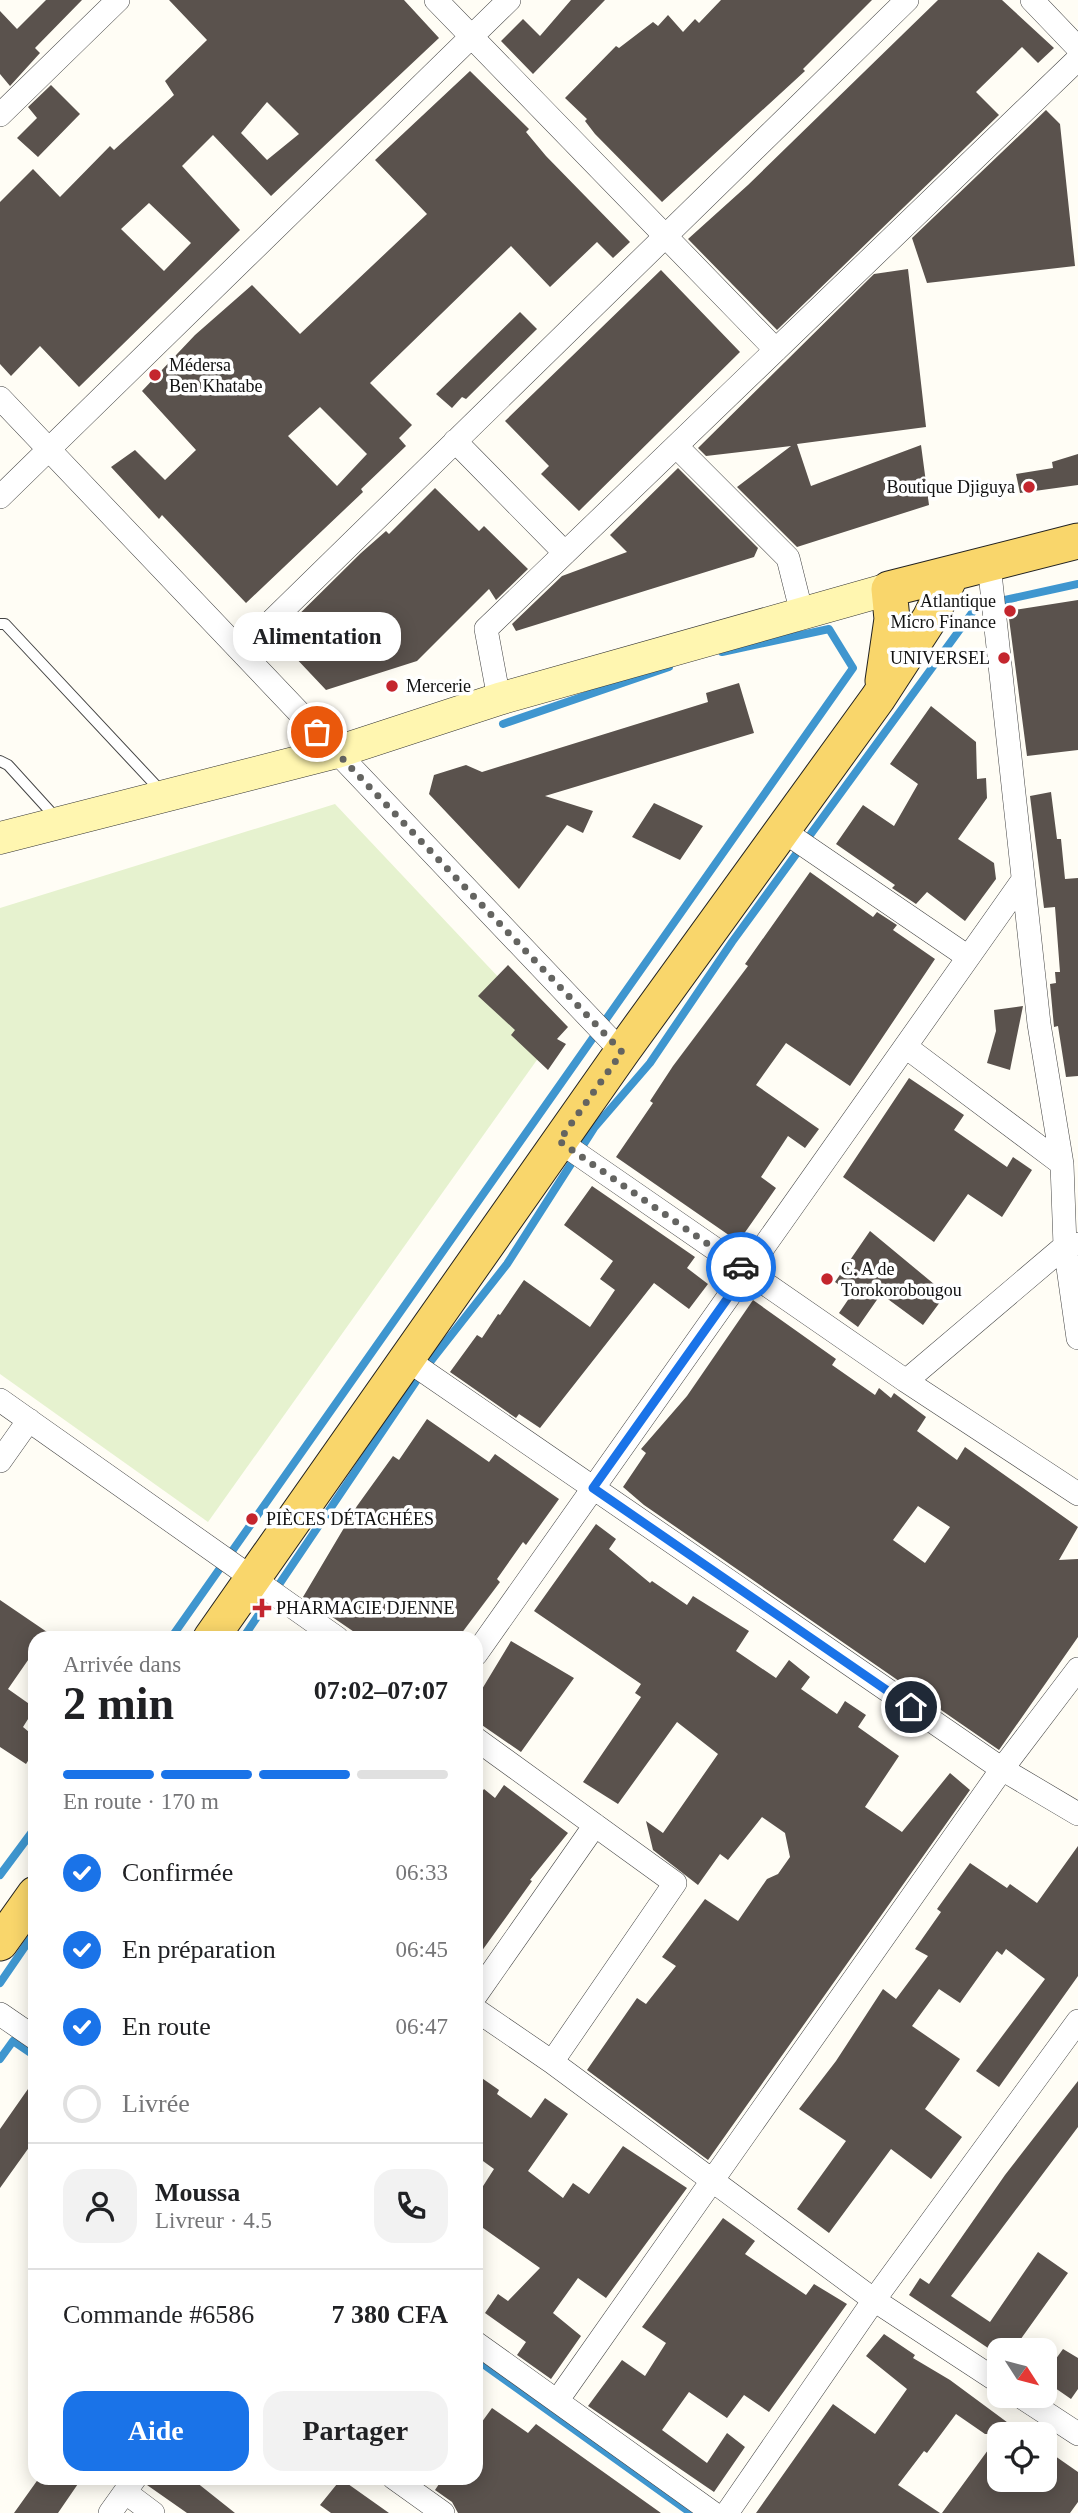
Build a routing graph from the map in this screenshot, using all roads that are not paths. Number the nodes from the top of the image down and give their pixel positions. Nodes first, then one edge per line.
1 (118, 0) edge
2 (436, 0) edge
3 (509, 0) edge
4 (907, 0) edge
5 (1032, 0) edge
6 (471, 37) junction
7 (1078, 48) edge
8 (1078, 59) edge
9 (0, 115) edge
10 (665, 236) junction
11 (776, 350) junction
12 (0, 398) edge
13 (455, 441) junction
14 (676, 446) junction
15 (48, 449) junction
16 (0, 497) edge
17 (1076, 543) edge
18 (565, 553) junction
19 (989, 564) junction
20 (951, 575) junction
21 (889, 589) junction
22 (802, 614) junction
23 (0, 624) edge
24 (240, 651) junction
25 (878, 698) junction
26 (499, 699) junction
27 (337, 752) junction
28 (0, 761) edge
29 (164, 794) junction
30 (60, 822) junction
31 (782, 830) junction
32 (0, 838) edge
33 (1023, 880) junction
34 (968, 957) junction
35 (906, 1046) junction
36 (622, 1052) junction
37 (559, 1141) junction
38 (1062, 1164) junction
39 (1071, 1245) edge
40 (747, 1271) junction
41 (1078, 1338) edge
42 (406, 1359) junction
43 (906, 1381) junction
44 (0, 1400) edge
45 (29, 1420) junction
46 (0, 1461) edge
47 (593, 1488) junction
48 (1078, 1494) edge
49 (253, 1577) junction
50 (216, 1631) edge
51 (327, 1631) edge
52 (483, 1644) edge
53 (1078, 1670) edge
54 (483, 1744) edge
55 (1002, 1769) junction
56 (1078, 1814) edge
57 (595, 1825) junction
58 (28, 1903) edge
59 (3, 1934) edge
60 (483, 1985) edge
61 (0, 2014) edge
62 (483, 2015) edge
63 (1078, 2021) edge
64 (28, 2033) edge
65 (552, 2062) junction
66 (712, 2180) junction
67 (874, 2300) junction
68 (483, 2348) edge
69 (987, 2374) edge
70 (557, 2401) junction
71 (1038, 2408) edge
72 (1078, 2434) edge
73 (130, 2485) edge
74 (404, 2485) edge
75 (110, 2513) edge
76 (153, 2513) edge
77 (443, 2513) edge
78 (713, 2513) edge
79 (727, 2513) edge

1 - 9 street
2 - 6 street
3 - 6 street
4 - 10 street
5 - 7 street
6 - 10 street
6 - 15 street
8 - 11 street
10 - 11 street
10 - 13 street
11 - 14 street
12 - 15 street
13 - 18 street
13 - 24 street
14 - 18 street
14 - 22 street
15 - 16 street
15 - 24 street
17 - 19 main road
18 - 26 street
19 - 20 main road
19 - 33 street
20 - 21 main road
20 - 25 main road
21 - 22 main road
21 - 25 main road
22 - 26 main road
23 - 29 lane
24 - 27 street
25 - 31 main road
26 - 27 main road
27 - 29 main road
27 - 36 street
28 - 30 lane
29 - 30 main road
30 - 32 main road
31 - 34 street
31 - 36 main road
33 - 34 street
33 - 38 street
34 - 35 street
35 - 38 street
35 - 40 street
36 - 37 main road
37 - 40 street
37 - 42 main road
38 - 39 street
39 - 41 street
39 - 43 street
40 - 43 street
40 - 47 street
42 - 47 street
42 - 49 main road
43 - 48 street
44 - 45 street
45 - 46 street
45 - 49 street
47 - 52 street
47 - 55 street
49 - 50 main road
49 - 51 street
53 - 55 street
54 - 57 street
55 - 56 street
55 - 66 street
57 - 60 street
57 - 65 street
58 - 59 main road
61 - 64 street
62 - 65 street
63 - 67 street
65 - 66 street
66 - 67 street
66 - 70 street
67 - 69 street
67 - 79 street
68 - 70 street
70 - 78 street
71 - 72 street
73 - 75 street
73 - 76 street
74 - 77 street

